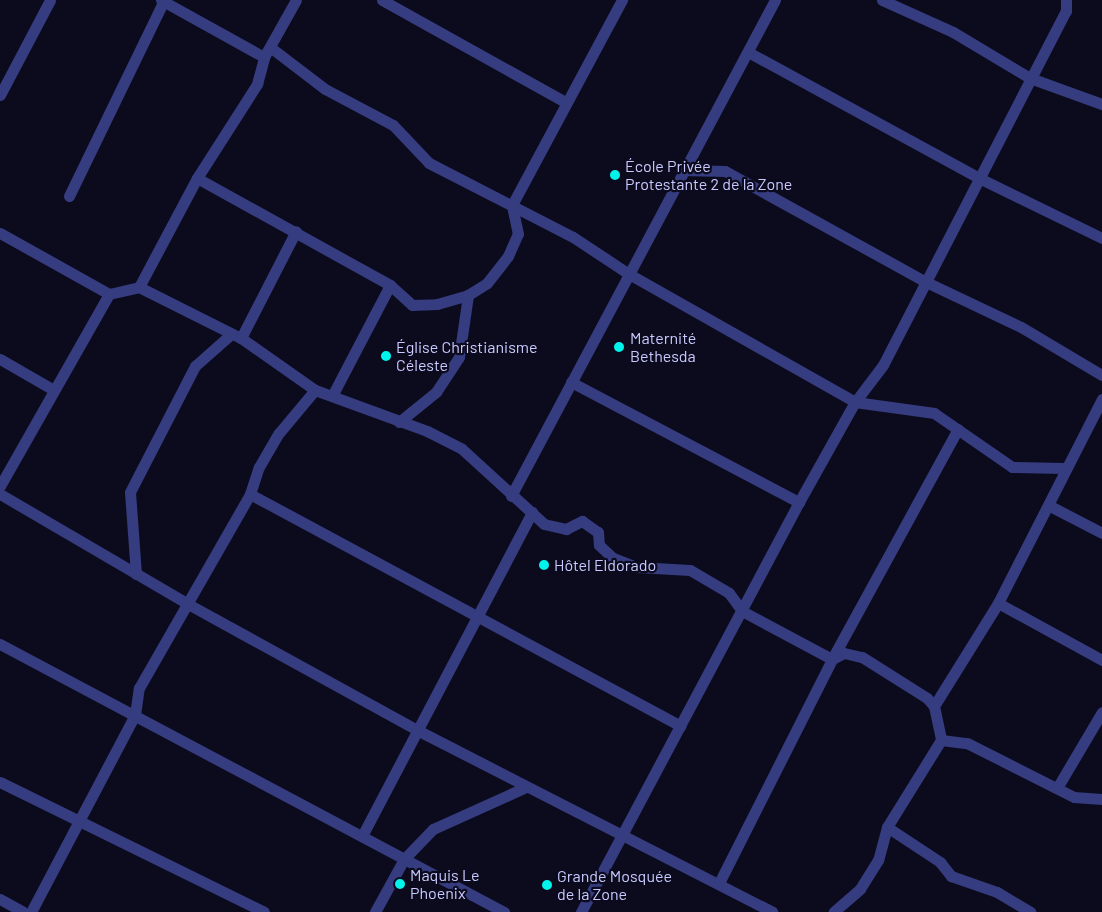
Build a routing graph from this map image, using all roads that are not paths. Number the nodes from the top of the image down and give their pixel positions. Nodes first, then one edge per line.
1 (50, 0) edge
2 (162, 0) edge
3 (296, 0) edge
4 (382, 0) edge
5 (622, 0) edge
6 (775, 0) edge
7 (882, 0) edge
8 (1066, 0) edge
9 (270, 46) junction
10 (748, 52) junction
11 (264, 57) junction
12 (1030, 78) junction
13 (0, 95) edge
14 (565, 102) junction
15 (1102, 104) edge
16 (681, 170) junction
17 (197, 178) junction
18 (979, 178) junction
19 (68, 196) dead end
20 (512, 205) junction
21 (296, 231) junction
22 (0, 233) edge
23 (1102, 238) edge
24 (629, 274) junction
25 (924, 281) junction
26 (390, 285) junction
27 (140, 287) junction
28 (108, 294) junction
29 (468, 294) junction
30 (235, 336) junction
31 (0, 359) edge
32 (1102, 375) edge
33 (571, 382) junction
34 (54, 390) junction
35 (315, 390) junction
36 (332, 396) junction
37 (1102, 399) edge
38 (855, 402) junction
39 (399, 422) junction
40 (958, 429) junction
41 (1063, 468) junction
42 (0, 486) edge
43 (0, 494) edge
44 (250, 494) junction
45 (511, 496) junction
46 (799, 502) junction
47 (1050, 506) junction
48 (532, 512) junction
49 (1102, 534) edge
50 (136, 574) junction
51 (188, 604) junction
52 (998, 604) junction
53 (742, 612) junction
54 (477, 619) junction
55 (0, 644) edge
56 (832, 659) junction
57 (1102, 660) edge
58 (934, 706) junction
59 (1102, 712) edge
60 (135, 715) junction
61 (680, 726) junction
62 (417, 730) junction
63 (941, 740) junction
64 (0, 782) edge
65 (526, 787) junction
66 (1057, 788) junction
67 (1102, 799) edge
68 (80, 818) junction
69 (887, 827) junction
70 (621, 835) junction
71 (362, 836) junction
72 (404, 859) junction
73 (719, 884) junction
74 (0, 899) edge
75 (24, 912) edge
76 (31, 912) edge
77 (264, 912) edge
78 (375, 912) edge
79 (504, 912) edge
80 (581, 912) edge
81 (772, 912) edge
82 (834, 912) edge
83 (1030, 912) edge

1 - 13 street
2 - 11 street
2 - 19 street
3 - 9 street
4 - 14 street
5 - 14 street
6 - 10 street
7 - 12 street
8 - 12 street
9 - 11 street
9 - 20 street
10 - 16 street
10 - 18 street
11 - 17 street
12 - 15 street
12 - 18 street
14 - 20 street
16 - 24 street
16 - 25 street
17 - 21 street
17 - 27 street
18 - 23 street
18 - 25 street
20 - 24 street
20 - 29 street
21 - 26 street
21 - 30 street
22 - 28 street
24 - 33 street
24 - 38 street
25 - 32 street
25 - 38 street
26 - 29 street
26 - 36 street
27 - 28 street
27 - 30 street
28 - 34 street
29 - 39 street
30 - 35 street
30 - 50 street
31 - 34 street
33 - 45 street
33 - 46 street
34 - 42 street
35 - 36 street
35 - 44 street
36 - 39 street
37 - 41 street
38 - 40 street
38 - 46 street
39 - 45 street
40 - 41 street
40 - 56 street
41 - 47 street
43 - 50 street
44 - 51 street
44 - 54 street
45 - 48 street
46 - 53 street
47 - 49 street
47 - 52 street
48 - 53 street
48 - 54 street
50 - 51 street
51 - 60 street
51 - 62 street
52 - 57 street
52 - 58 street
53 - 56 street
53 - 61 street
54 - 61 street
54 - 62 street
55 - 60 street
56 - 58 street
56 - 73 street
58 - 63 street
59 - 66 street
60 - 68 street
60 - 71 street
61 - 70 street
62 - 65 street
62 - 71 street
63 - 66 street
63 - 69 street
64 - 68 street
65 - 70 street
65 - 72 street
66 - 67 street
68 - 76 street
68 - 77 street
69 - 82 street
69 - 83 street
70 - 73 street
70 - 80 street
71 - 72 street
72 - 78 street
72 - 79 street
73 - 81 street
74 - 75 street

